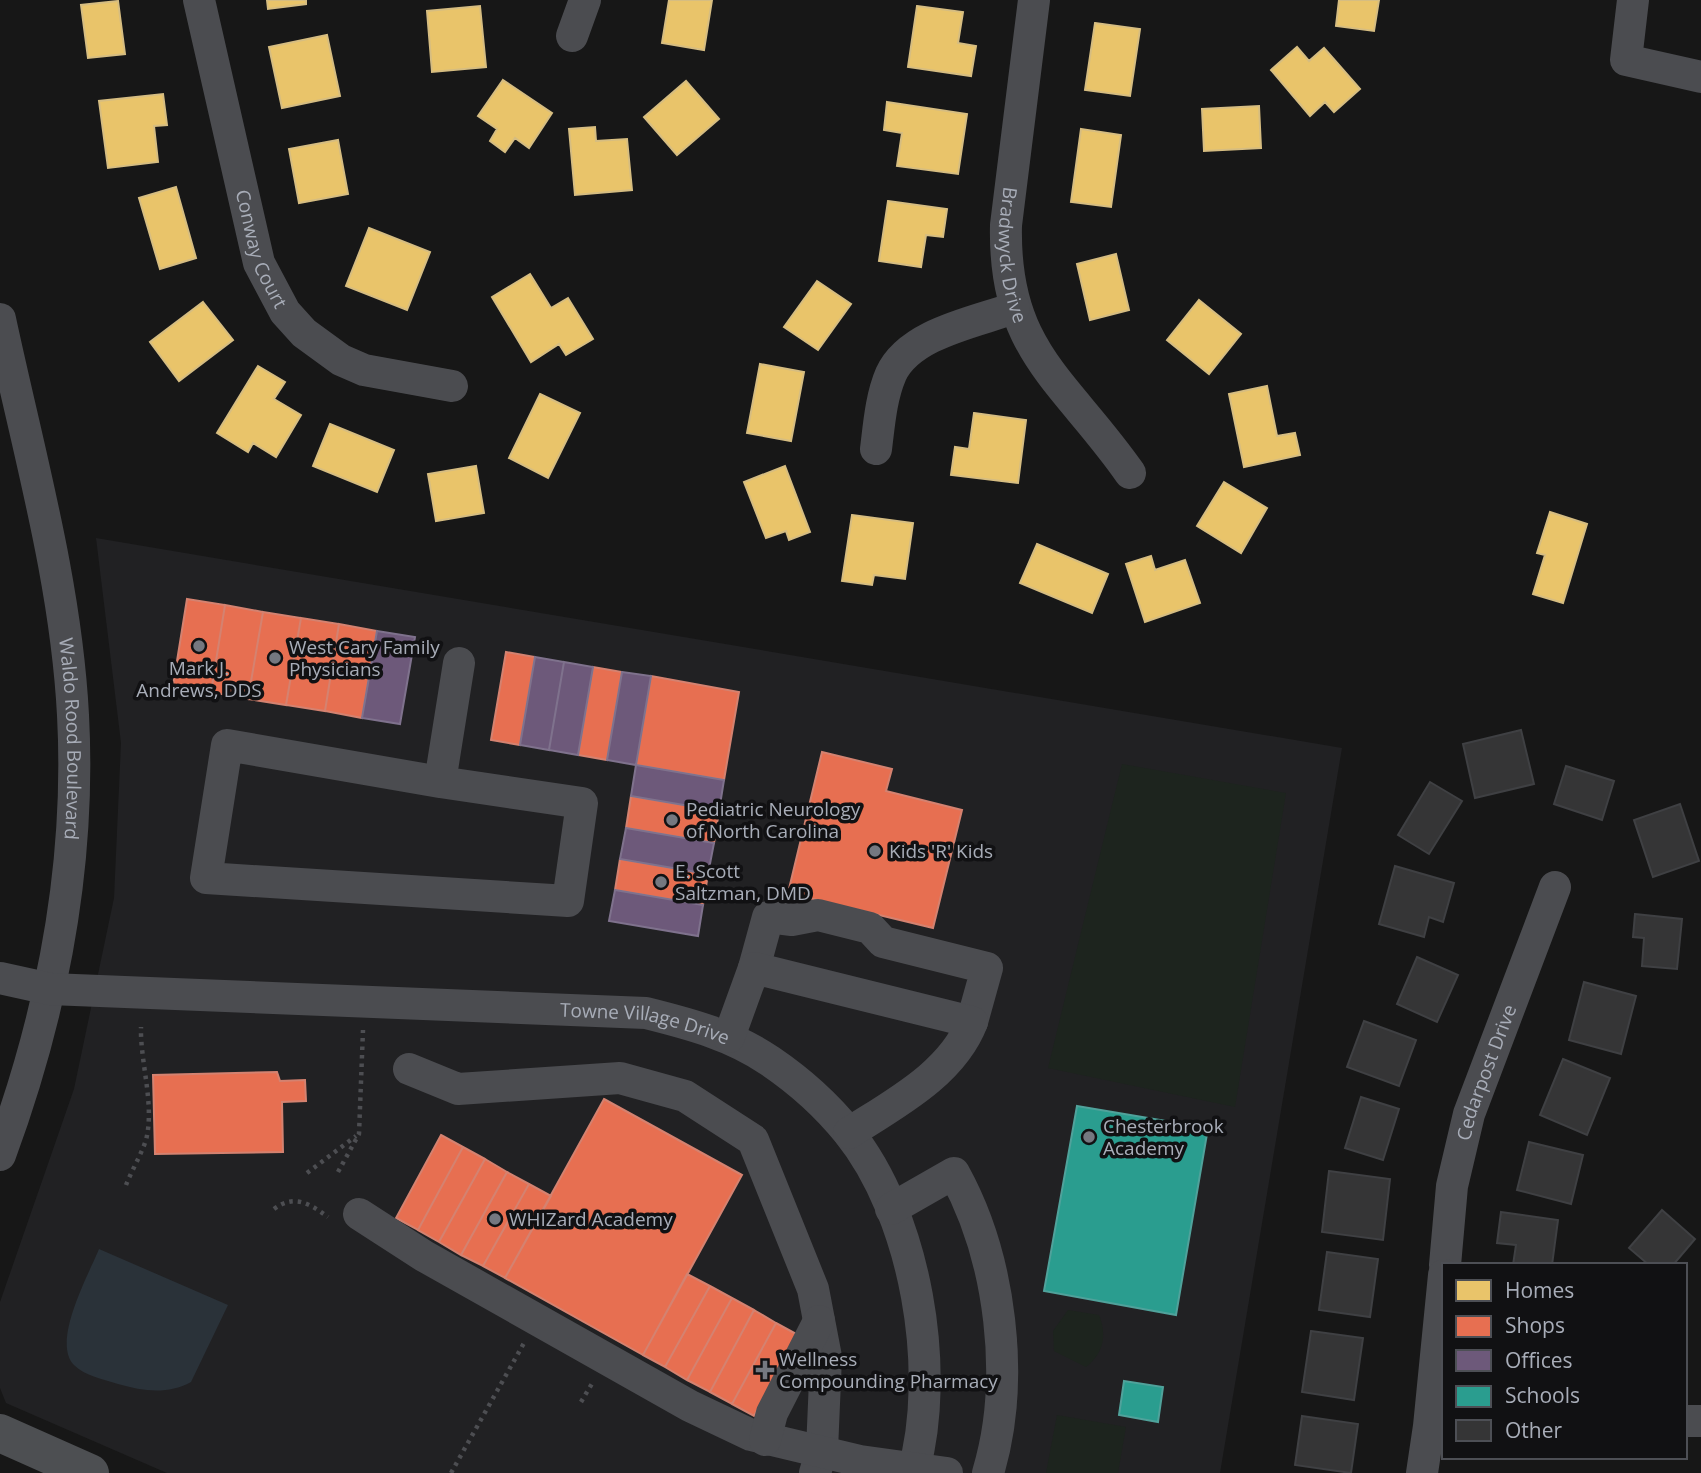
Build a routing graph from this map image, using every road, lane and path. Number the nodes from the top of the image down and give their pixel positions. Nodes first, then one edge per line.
1 (199, 0) edge
2 (584, 0) edge
3 (1034, 0) edge
4 (1633, 0) edge
5 (572, 36) dead end
6 (1701, 76) edge
7 (1014, 308) junction
8 (0, 319) edge
9 (452, 386) dead end
10 (9, 407) edge
11 (876, 449) dead end
12 (1129, 472) dead end
13 (459, 663) dead end
14 (440, 782) junction
15 (1555, 887) dead end
16 (754, 968) junction
17 (0, 978) edge
18 (50, 989) junction
19 (972, 1022) junction
20 (141, 1027) dead end
21 (363, 1030) dead end
22 (729, 1037) junction
23 (409, 1069) dead end
24 (849, 1133) junction
25 (359, 1134) junction
26 (0, 1155) edge
27 (338, 1171) dead end
28 (307, 1173) dead end
29 (126, 1185) dead end
30 (274, 1209) dead end
31 (891, 1209) junction
32 (359, 1214) dead end
33 (328, 1217) dead end
34 (1445, 1263) edge
35 (1442, 1317) edge
36 (819, 1321) junction
37 (531, 1332) dead end
38 (599, 1372) dead end
39 (1438, 1401) edge
40 (581, 1402) dead end
41 (0, 1433) edge
42 (765, 1440) junction
43 (819, 1461) edge
44 (913, 1471) edge
45 (90, 1473) edge
46 (451, 1473) edge
47 (947, 1473) edge
48 (988, 1473) edge
49 (1422, 1473) edge

1 - 9 street, Conway Court
2 - 5 street
3 - 7 street, Bradwyck Drive
4 - 6 street
7 - 11 street
7 - 12 street, Bradwyck Drive
8 - 10 street, Waldo Rood Boulevard
10 - 18 street, Waldo Rood Boulevard
13 - 14 street
14 - 14 street
15 - 34 street, Cedarpost Drive
16 - 19 street
16 - 19 street
16 - 22 street
17 - 18 street, Towne Village Drive
18 - 22 street, Towne Village Drive
18 - 26 street, Waldo Rood Boulevard
19 - 24 street
20 - 29 path
21 - 25 path
22 - 24 street, Towne Village Drive
23 - 36 street
24 - 31 street, Towne Village Drive
25 - 27 path
25 - 28 path
30 - 33 path
31 - 44 street, Towne Village Drive
31 - 48 street
32 - 42 street
35 - 39 street
36 - 42 street
36 - 43 street
37 - 46 path
38 - 40 path
39 - 49 street
41 - 45 main road
42 - 43 street
43 - 44 street
44 - 47 street

